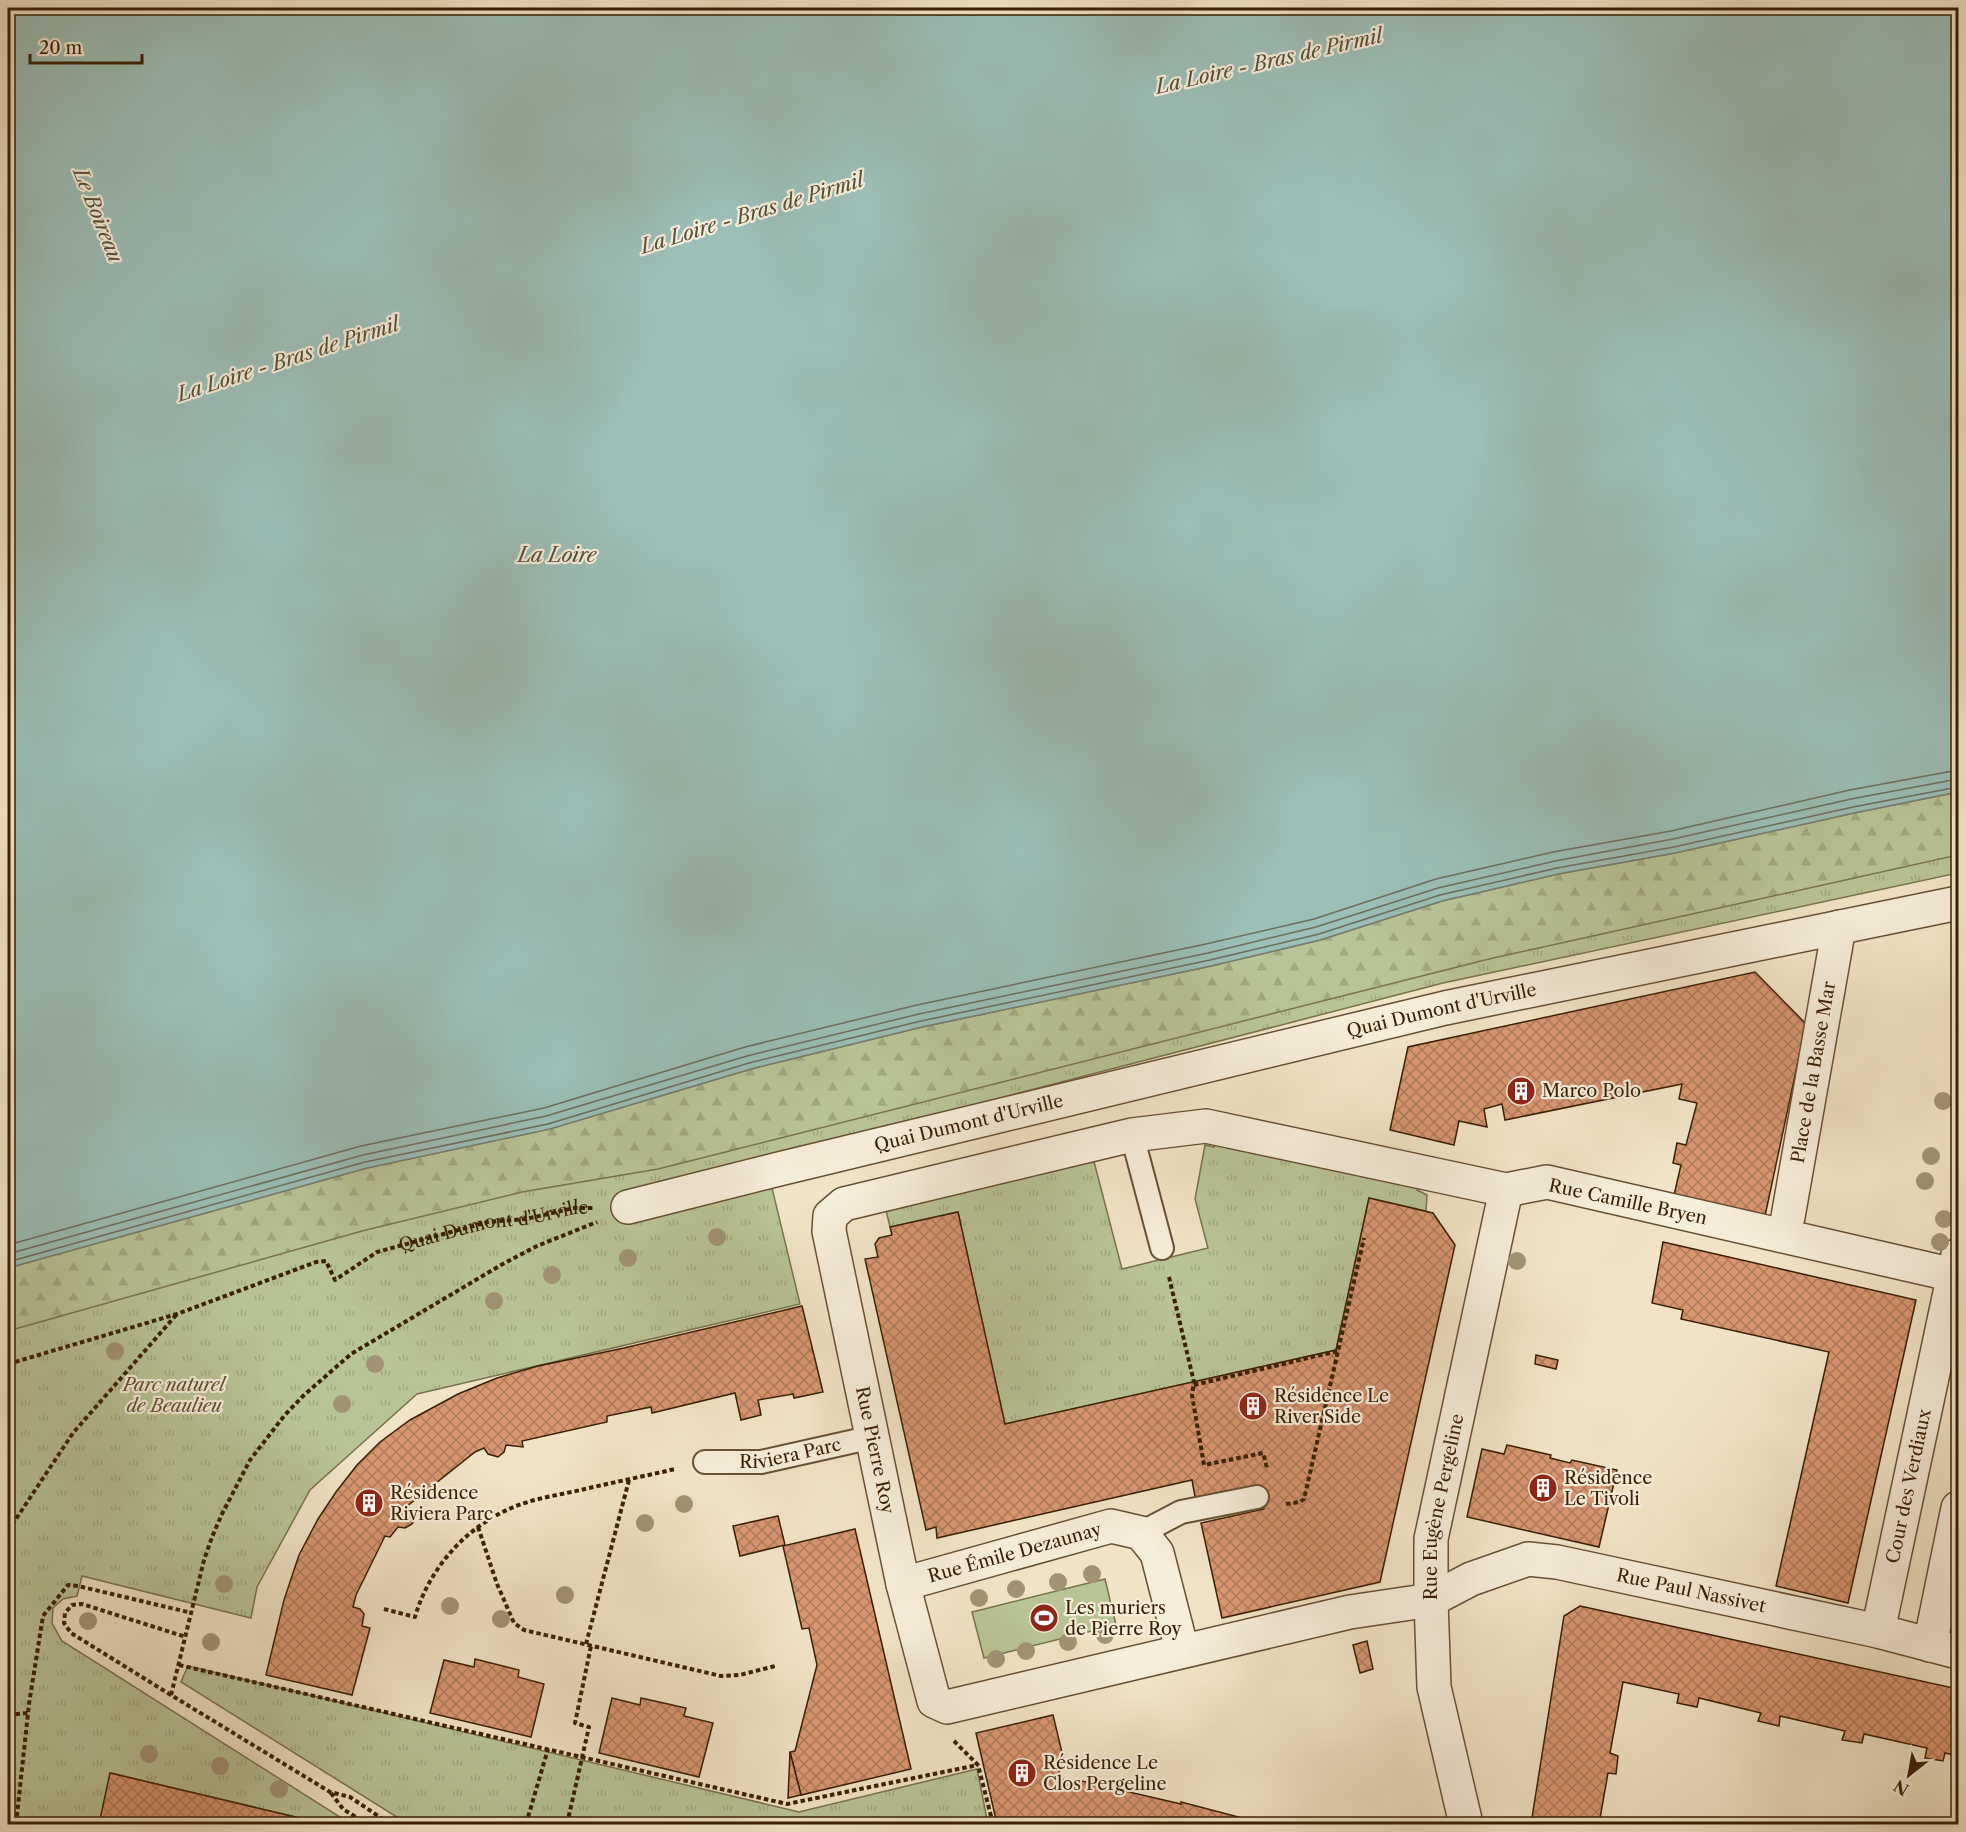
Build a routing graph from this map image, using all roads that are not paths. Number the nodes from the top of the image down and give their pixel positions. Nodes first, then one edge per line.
1 (1959, 903) edge
2 (1839, 927) junction
3 (1132, 1135) junction
4 (1506, 1190) junction
5 (628, 1208) road end
6 (1788, 1217) dead end
7 (1162, 1248) road end
8 (1956, 1265) edge
9 (1949, 1341) edge
10 (873, 1437) junction
11 (705, 1462) road end
12 (1257, 1497) dead end
13 (1959, 1508) edge
14 (1141, 1533) junction
15 (903, 1584) junction
16 (1431, 1600) junction
17 (1878, 1631) junction
18 (1944, 1648) edge
19 (1182, 1650) junction
20 (1466, 1824) edge

1 - 2 street, Quai Dumont d'Urville
2 - 5 street, Quai Dumont d'Urville
2 - 6 street, Place de la Basse Mar
3 - 4 street, Rue Camille Bryen
3 - 7 lane
3 - 10 street, Rue Pierre Roy
4 - 8 street, Rue Camille Bryen
4 - 16 street, Rue Eugène Pergeline
8 - 9 street, Cour des Verdiaux
9 - 17 street, Cour des Verdiaux
10 - 11 lane, Riviera Parc
10 - 15 street, Rue Pierre Roy
12 - 14 lane
13 - 18 street
14 - 15 street, Rue Émile Dezaunay
14 - 19 street
15 - 19 street, Rue Pierre Roy
16 - 17 street, Rue Paul Nassivet
16 - 19 street
16 - 20 street, Rue Eugène Pergeline
17 - 18 street, Rue Paul Nassivet

